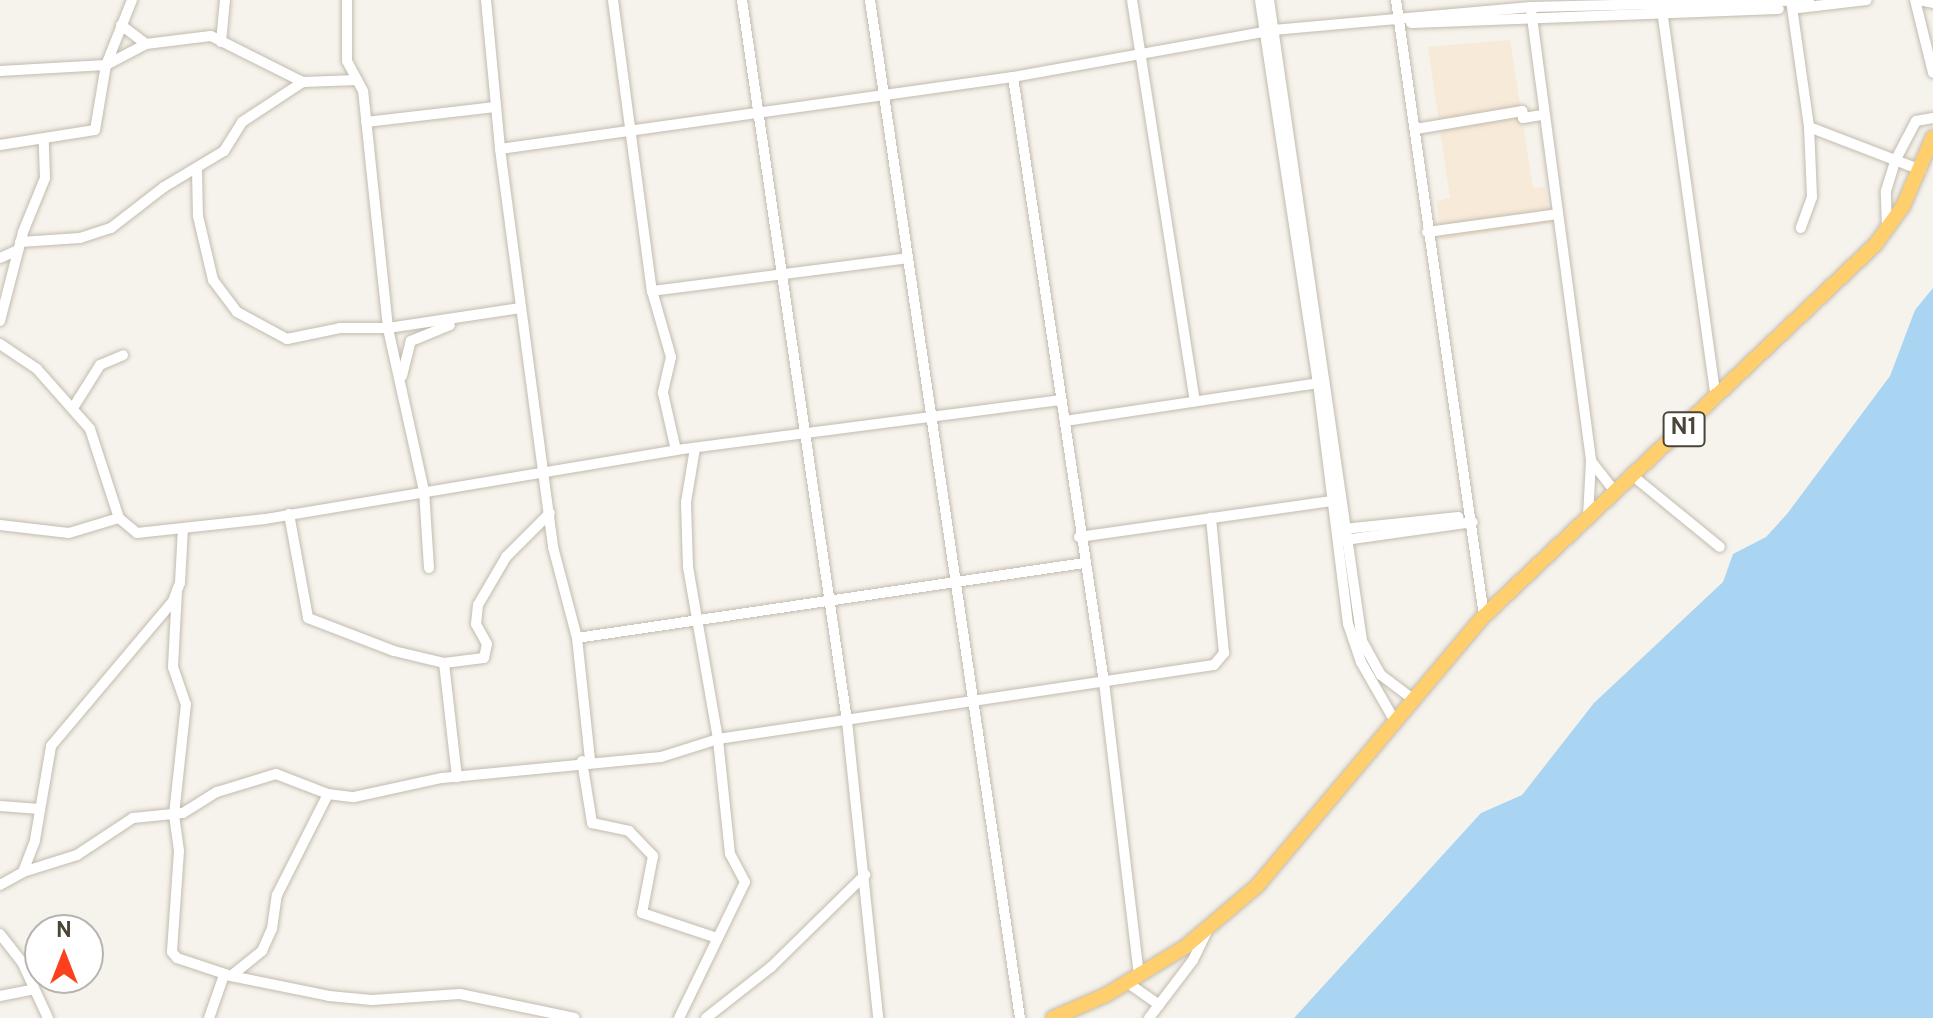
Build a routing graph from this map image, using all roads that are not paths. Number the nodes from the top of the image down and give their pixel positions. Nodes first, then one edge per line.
1 (132, 0) edge
2 (225, 0) edge
3 (347, 0) edge
4 (486, 0) edge
5 (613, 0) edge
6 (742, 0) edge
7 (870, 0) edge
8 (1132, 0) edge
9 (1260, 0) edge
10 (1269, 0) edge
11 (1396, 0) edge
12 (1809, 0) edge
13 (1867, 0) edge
14 (1917, 0) edge
15 (1933, 3) edge
16 (1791, 4) edge
17 (1662, 6) edge
18 (1531, 7) edge
19 (1399, 21) junction
20 (121, 25) junction
21 (1266, 34) junction
22 (221, 42) junction
23 (146, 44) junction
24 (1141, 54) junction
25 (106, 65) junction
26 (0, 71) edge
27 (1933, 73) edge
28 (1013, 77) junction
29 (357, 80) junction
30 (303, 82) junction
31 (885, 94) junction
32 (495, 107) junction
33 (755, 112) junction
34 (1543, 115) junction
35 (1933, 118) edge
36 (366, 122) junction
37 (1809, 127) junction
38 (1416, 129) junction
39 (630, 131) junction
40 (1933, 137) edge
41 (44, 140) junction
42 (0, 145) edge
43 (500, 149) junction
44 (1895, 161) junction
45 (197, 170) junction
46 (1921, 170) junction
47 (1558, 214) junction
48 (1801, 228) dead end
49 (1887, 230) junction
50 (1427, 232) junction
51 (19, 246) junction
52 (0, 258) edge
53 (908, 258) junction
54 (784, 277) junction
55 (652, 291) junction
56 (521, 308) junction
57 (484, 314) junction
58 (0, 321) edge
59 (388, 328) junction
60 (0, 344) edge
61 (123, 355) dead end
62 (1318, 383) junction
63 (402, 394) junction
64 (1716, 398) junction
65 (1061, 400) junction
66 (1195, 401) junction
67 (73, 408) junction
68 (930, 415) junction
69 (1065, 421) junction
70 (802, 435) junction
71 (695, 448) junction
72 (676, 450) junction
73 (1591, 461) junction
74 (546, 470) junction
75 (1633, 476) junction
76 (424, 491) junction
77 (1615, 492) junction
78 (1333, 501) junction
79 (550, 513) junction
80 (289, 514) junction
81 (1588, 517) junction
82 (119, 518) junction
83 (1211, 518) junction
84 (1472, 519) junction
85 (0, 525) edge
86 (183, 528) junction
87 (1345, 534) junction
88 (1079, 537) junction
89 (1720, 547) dead end
90 (1084, 563) junction
91 (429, 568) dead end
92 (956, 583) junction
93 (177, 590) junction
94 (826, 600) junction
95 (1484, 616) junction
96 (698, 618) junction
97 (577, 638) junction
98 (444, 663) junction
99 (1104, 682) junction
100 (975, 702) junction
101 (1412, 703) junction
102 (847, 721) junction
103 (1398, 721) junction
104 (718, 739) junction
105 (586, 760) junction
106 (457, 777) junction
107 (328, 794) junction
108 (0, 806) edge
109 (40, 809) junction
110 (174, 815) junction
111 (23, 872) junction
112 (865, 875) junction
113 (0, 885) edge
114 (1207, 931) junction
115 (0, 934) edge
116 (714, 937) junction
117 (24, 968) edge
118 (228, 976) junction
119 (1133, 980) junction
120 (24, 992) edge
121 (34, 994) edge
122 (0, 996) edge
123 (1159, 1005) junction
124 (48, 1018) edge
125 (209, 1018) edge
126 (575, 1018) edge
127 (679, 1018) edge
128 (706, 1018) edge
129 (878, 1018) edge
130 (1020, 1018) edge
131 (1053, 1018) edge
132 (1149, 1018) edge

1 - 20 street
2 - 22 street
3 - 29 street
4 - 32 street
5 - 39 street
6 - 33 street
7 - 31 street
8 - 24 street
9 - 21 street
10 - 21 street
11 - 19 street
12 - 16 street
13 - 16 street
14 - 15 street
14 - 27 street
16 - 17 street
16 - 37 street
17 - 18 street
17 - 64 street
18 - 19 street
18 - 34 street
19 - 21 street
19 - 38 street
20 - 23 street
20 - 25 street
21 - 24 street
21 - 62 street
21 - 87 street
22 - 23 street
22 - 30 street
23 - 25 street
24 - 28 street
24 - 66 street
25 - 26 street
25 - 41 street
28 - 31 street
28 - 65 street
29 - 30 street
29 - 36 street
30 - 45 street
31 - 33 street
31 - 53 street
32 - 36 street
32 - 43 street
33 - 39 street
33 - 54 street
34 - 38 street
34 - 47 street
35 - 44 street
36 - 59 street
37 - 44 street
37 - 48 street
38 - 50 street
39 - 43 street
39 - 55 street
40 - 46 highway, N1
41 - 42 street
41 - 51 street
43 - 56 street
44 - 46 street
44 - 49 street
45 - 51 street
45 - 59 street
46 - 49 highway, N1
47 - 50 street
47 - 73 street
49 - 64 highway, N1
50 - 84 street
51 - 52 street
51 - 58 street
53 - 54 street
53 - 68 street
54 - 55 street
54 - 70 street
55 - 72 street
56 - 57 street
56 - 74 street
57 - 59 street
57 - 63 street
59 - 63 street
60 - 67 street
61 - 67 street
62 - 66 street
62 - 78 street
63 - 76 street
64 - 75 highway, N1
65 - 68 street
65 - 69 street
66 - 69 street
67 - 82 street
68 - 70 street
68 - 92 street
69 - 88 street
70 - 71 street
70 - 94 street
71 - 72 street
71 - 96 street
72 - 74 street
73 - 77 street
73 - 81 street
74 - 76 street
74 - 79 street
75 - 77 highway, N1
75 - 89 street
76 - 80 street
76 - 91 street
77 - 81 highway, N1
78 - 83 street
78 - 103 street
79 - 97 street
79 - 98 street
80 - 86 street
80 - 98 street
81 - 95 highway, N1
82 - 85 street
82 - 86 street
83 - 88 street
83 - 99 street
84 - 87 street
84 - 95 street
86 - 93 street
87 - 101 street
88 - 90 street
90 - 92 street
90 - 99 street
92 - 94 street
92 - 100 street
93 - 109 street
93 - 110 street
94 - 96 street
94 - 102 street
95 - 101 highway, N1
96 - 97 street
96 - 104 street
97 - 105 street
98 - 106 street
99 - 100 street
99 - 119 street
100 - 102 street
100 - 130 street
101 - 103 highway, N1
102 - 104 street
102 - 112 street
103 - 114 highway, N1
104 - 105 street
104 - 116 street
105 - 106 street
105 - 116 street
106 - 107 street
107 - 110 street
107 - 118 street
108 - 109 street
109 - 111 street
110 - 111 street
110 - 118 street
111 - 113 street
112 - 128 street
112 - 129 street
114 - 119 highway, N1
114 - 123 street
115 - 117 street
116 - 127 street
118 - 125 street
118 - 126 street
119 - 123 street
119 - 131 highway, N1
120 - 122 street
121 - 124 street
123 - 132 street

